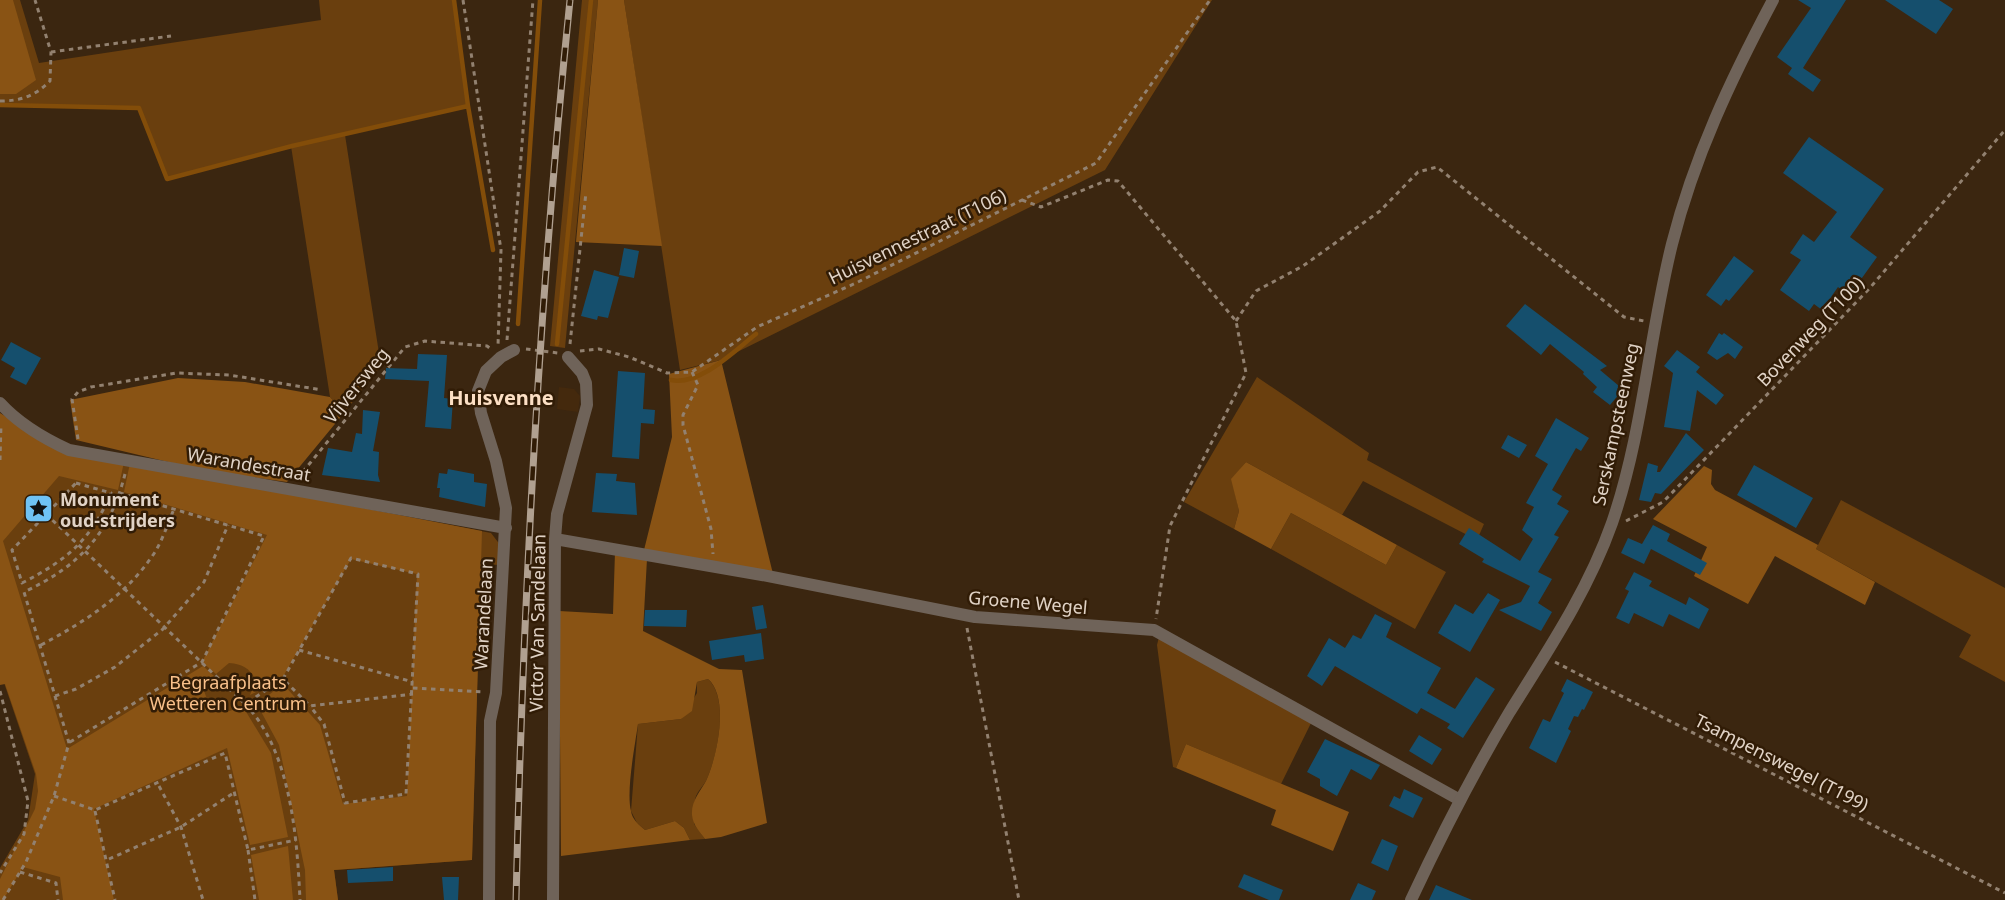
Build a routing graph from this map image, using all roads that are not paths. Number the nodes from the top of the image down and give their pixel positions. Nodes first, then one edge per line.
1 (1773, 0) edge
2 (514, 350) road end
3 (568, 357) road end
4 (0, 403) edge
5 (506, 528) junction
6 (555, 539) junction
7 (1460, 800) junction
8 (489, 900) edge
9 (553, 900) edge
10 (1411, 900) edge

1 - 7 street, Serskampsteenweg
2 - 5 street, Warandelaan
3 - 6 street, Victor Van Sandelaan
4 - 5 street, Warandestraat
5 - 8 street, Warandelaan
6 - 7 street, Groene Wegel
6 - 9 street, Victor Van Sandelaan
7 - 10 street, Serskampsteenweg

